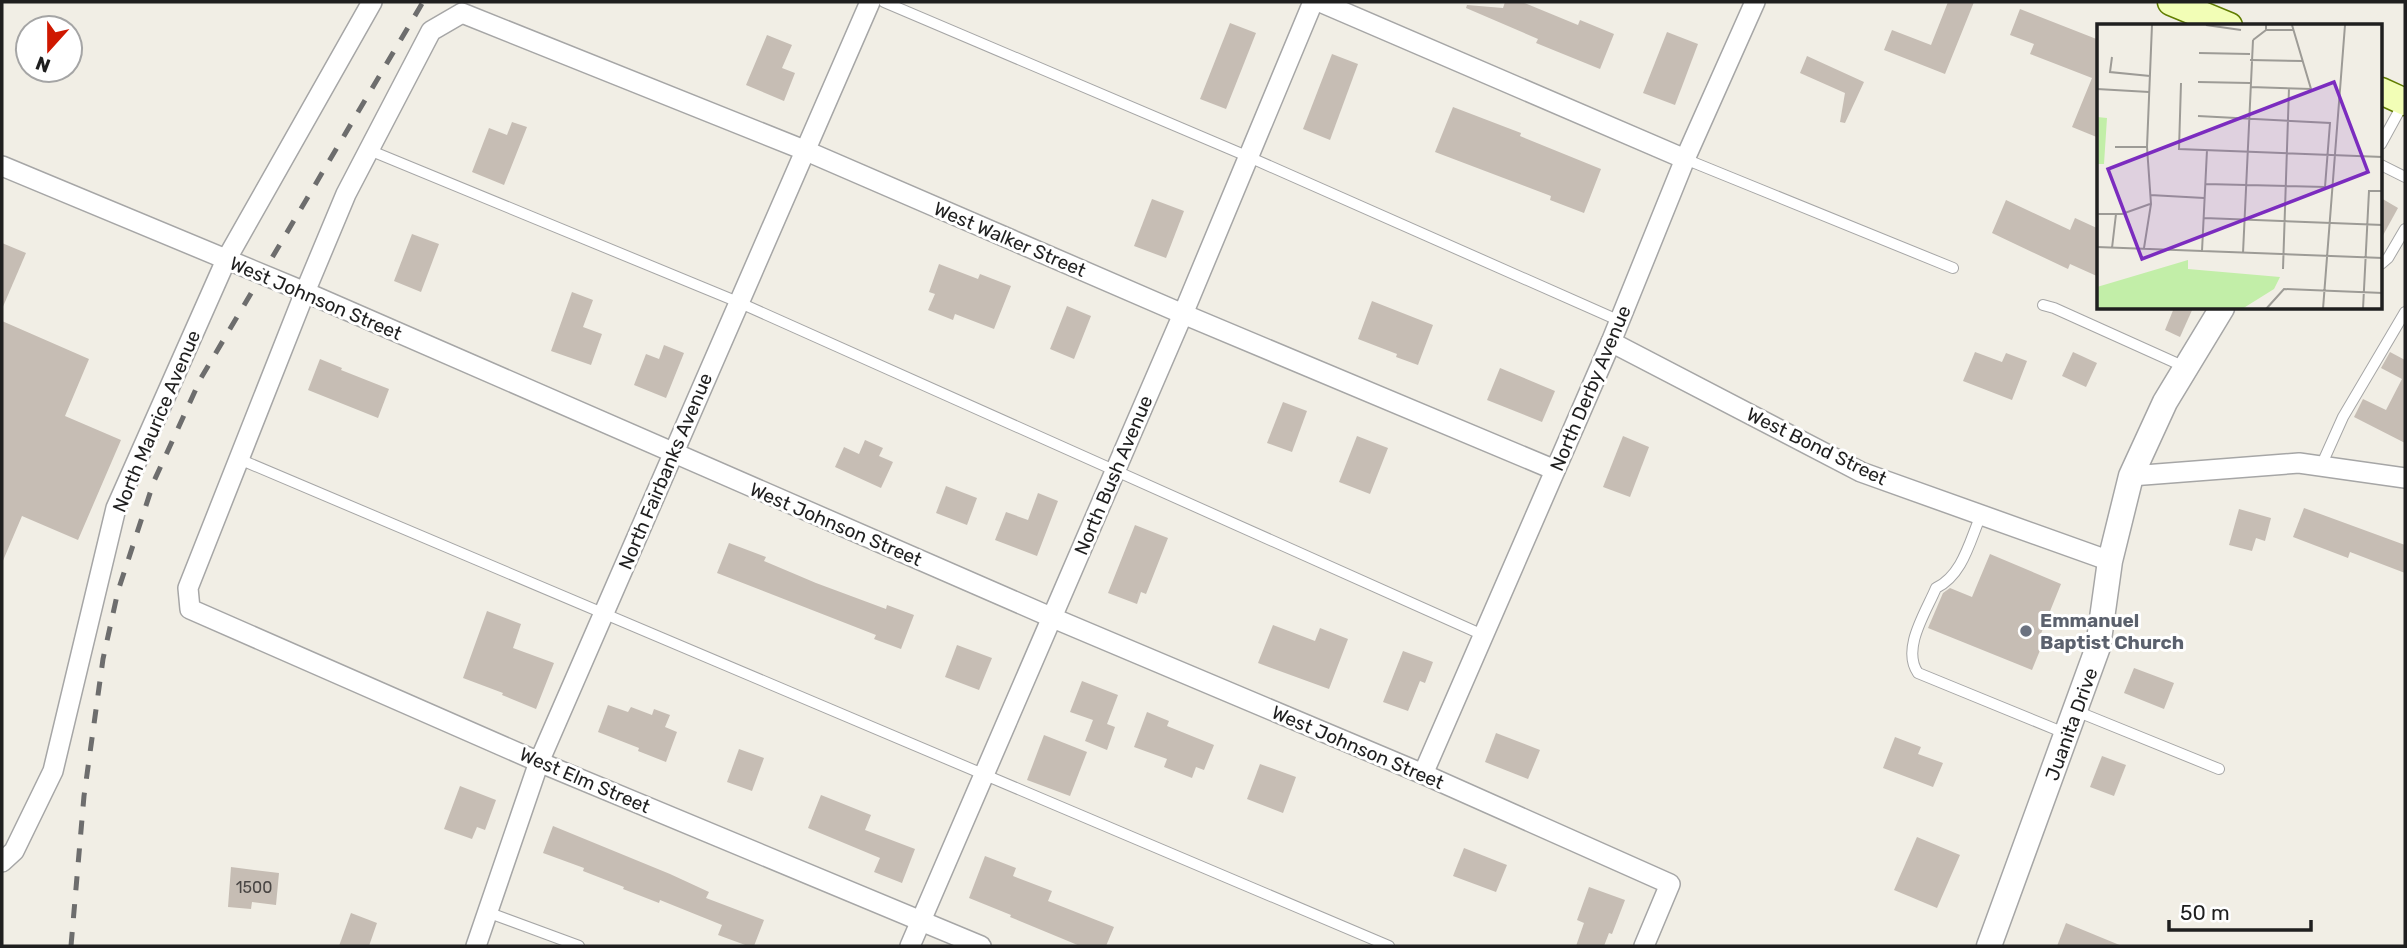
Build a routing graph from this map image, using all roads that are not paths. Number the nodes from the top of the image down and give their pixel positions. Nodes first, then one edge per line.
1 (372, 2) edge
2 (870, 2) edge
3 (884, 2) edge
4 (1313, 2) edge
5 (1320, 2) edge
6 (1754, 2) edge
7 (2171, 2) edge
8 (2224, 24) edge
9 (2399, 98) edge
10 (2382, 141) edge
11 (369, 150) junction
12 (804, 150) junction
13 (1249, 157) junction
14 (1685, 159) junction
15 (2, 166) edge
16 (2382, 166) edge
17 (2405, 177) edge
18 (2405, 229) edge
19 (226, 260) junction
20 (2382, 263) edge
21 (1953, 268) dead end
22 (305, 292) junction
23 (738, 303) junction
24 (2043, 305) dead end
25 (2221, 310) edge
26 (2405, 312) edge
27 (1183, 314) junction
28 (1620, 321) junction
29 (1611, 342) junction
30 (2186, 368) junction
31 (673, 453) junction
32 (239, 459) junction
33 (2321, 466) junction
34 (1114, 469) junction
35 (1555, 470) junction
36 (2131, 476) junction
37 (2405, 478) edge
38 (1981, 514) junction
39 (2110, 561) junction
40 (603, 614) junction
41 (1053, 618) junction
42 (1483, 635) junction
43 (2071, 722) junction
44 (539, 762) junction
45 (2219, 769) dead end
46 (985, 774) junction
47 (1423, 774) junction
48 (2, 862) edge
49 (487, 912) junction
50 (921, 920) junction
51 (476, 946) edge
52 (579, 946) edge
53 (910, 946) edge
54 (981, 946) edge
55 (1389, 946) edge
56 (1644, 946) edge
57 (1989, 946) edge

1 - 19 street, North Maurice Avenue
2 - 12 street, North Fairbanks Avenue
3 - 13 lane
4 - 13 street, North Bush Avenue
5 - 14 street
6 - 14 street, North Derby Avenue
7 - 8 main road
9 - 10 lane
11 - 12 street, West Walker Street
11 - 22 street
11 - 23 lane
12 - 23 street, North Fairbanks Avenue
12 - 27 street, West Walker Street
13 - 27 street, North Bush Avenue
13 - 28 lane
14 - 21 lane
14 - 28 street, North Derby Avenue
15 - 19 street, West Johnson Street
16 - 17 lane
18 - 20 lane
19 - 22 street, West Johnson Street
19 - 48 street, North Maurice Avenue
22 - 31 street, West Johnson Street
22 - 32 street
23 - 31 street, North Fairbanks Avenue
23 - 34 lane
24 - 30 lane
25 - 30 street, Juanita Drive
26 - 33 lane
27 - 34 street, North Bush Avenue
27 - 35 street, West Walker Street
28 - 29 street, North Derby Avenue
29 - 35 street, North Derby Avenue
29 - 38 street, West Bond Street
30 - 36 street, Juanita Drive
31 - 40 street, North Fairbanks Avenue
31 - 41 street, West Johnson Street
32 - 40 lane
32 - 44 street, West Elm Street
33 - 36 street
33 - 37 street
34 - 41 street, North Bush Avenue
34 - 42 lane
35 - 42 street, North Derby Avenue
36 - 39 street, Juanita Drive
38 - 39 street, West Bond Street
38 - 43 lane
39 - 43 street, Juanita Drive
40 - 44 street, North Fairbanks Avenue
40 - 46 lane
41 - 46 street, North Bush Avenue
41 - 47 street, West Johnson Street
42 - 47 street, North Derby Avenue
43 - 45 lane
43 - 57 street, Juanita Drive
44 - 49 street, North Fairbanks Avenue
44 - 50 street, West Elm Street
46 - 50 street, North Bush Avenue
46 - 55 lane
47 - 56 street, West Johnson Street
49 - 51 street, North Fairbanks Avenue
49 - 52 lane
50 - 53 street, North Bush Avenue
50 - 54 street, West Elm Street

